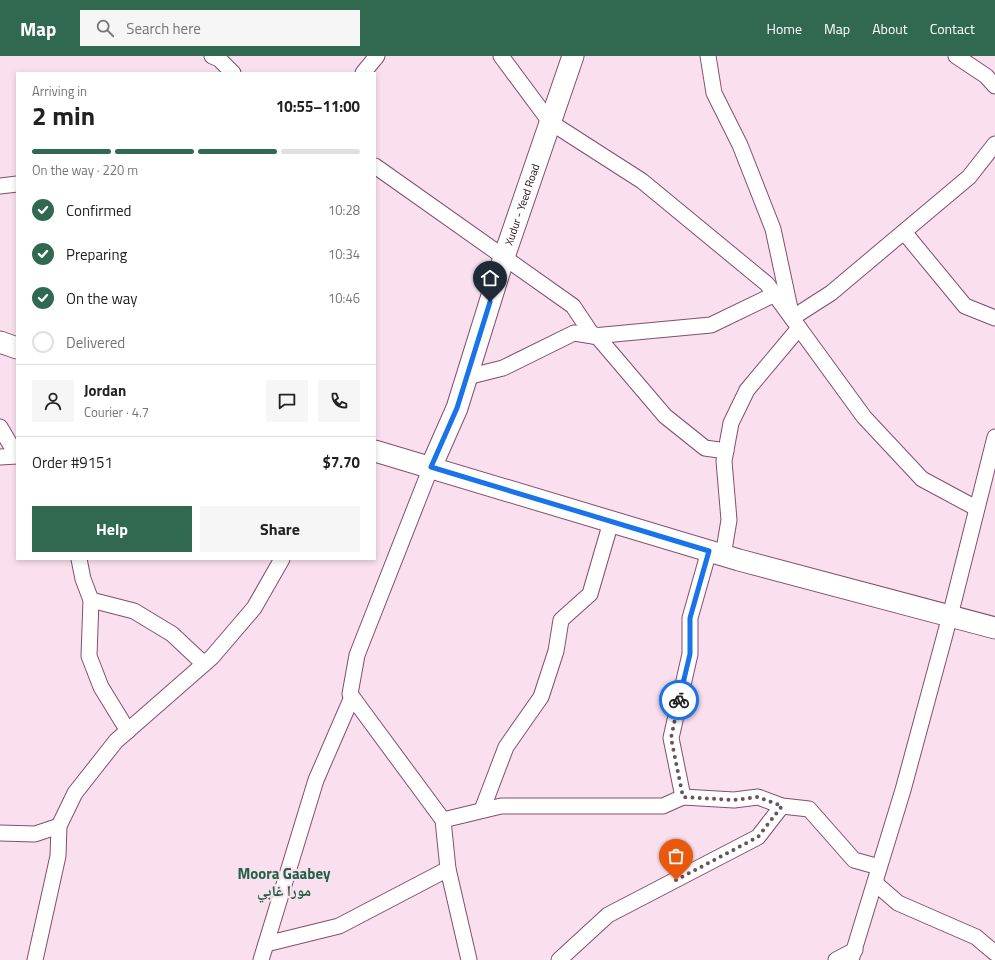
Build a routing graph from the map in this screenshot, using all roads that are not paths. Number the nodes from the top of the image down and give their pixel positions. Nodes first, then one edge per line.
1 (376, 56) edge
2 (501, 56) edge
3 (573, 56) edge
4 (708, 56) edge
5 (956, 56) edge
6 (217, 57) edge
7 (232, 72) edge
8 (364, 72) edge
9 (995, 86) edge
10 (550, 122) junction
11 (995, 144) edge
12 (376, 167) edge
13 (16, 184) edge
14 (0, 186) edge
15 (904, 232) junction
16 (504, 257) junction
17 (775, 294) junction
18 (995, 318) edge
19 (796, 323) junction
20 (595, 335) junction
21 (0, 342) edge
22 (16, 348) edge
23 (467, 377) junction
24 (0, 427) edge
25 (995, 437) edge
26 (16, 450) edge
27 (376, 451) edge
28 (726, 451) junction
29 (16, 456) edge
30 (0, 457) edge
31 (431, 467) junction
32 (976, 508) junction
33 (610, 522) junction
34 (716, 553) junction
35 (79, 560) edge
36 (281, 560) edge
37 (91, 600) junction
38 (950, 616) junction
39 (995, 628) edge
40 (204, 664) junction
41 (352, 697) junction
42 (128, 731) junction
43 (683, 797) junction
44 (782, 806) junction
45 (482, 810) junction
46 (443, 820) junction
47 (59, 826) junction
48 (0, 833) edge
49 (879, 867) junction
50 (448, 869) junction
51 (875, 883) junction
52 (266, 944) junction
53 (995, 953) edge
54 (853, 955) edge
55 (35, 960) edge
56 (261, 960) edge
57 (469, 960) edge
58 (560, 960) edge
59 (836, 960) edge

1 - 8 street
2 - 10 street
3 - 10 main road, Xudur - Yeed Road
4 - 19 street
5 - 9 street
6 - 7 street
10 - 16 main road, Xudur - Yeed Road
10 - 17 street
11 - 15 street
12 - 16 street
13 - 14 street
15 - 18 street
15 - 19 street
16 - 20 street
16 - 23 main road, Xudur - Yeed Road
17 - 19 street
17 - 20 street
19 - 28 street
19 - 32 street
20 - 23 street
20 - 28 street
21 - 22 main road
23 - 31 main road, Xudur - Yeed Road
24 - 26 street
25 - 32 street
27 - 31 main road
28 - 34 street
29 - 30 street
31 - 33 main road
31 - 41 street
32 - 38 street
33 - 34 main road
33 - 45 street
34 - 38 main road
34 - 43 street
35 - 37 street
36 - 40 street
37 - 40 street
37 - 42 street
38 - 39 main road
38 - 49 street
40 - 42 street
41 - 46 street
41 - 52 street
42 - 47 street
43 - 44 street
43 - 45 street
44 - 49 street
44 - 58 street
45 - 46 street
46 - 50 street
47 - 48 street
47 - 55 street
49 - 51 street
50 - 52 street
50 - 57 street
51 - 53 street
51 - 54 street
52 - 56 street
54 - 59 street

